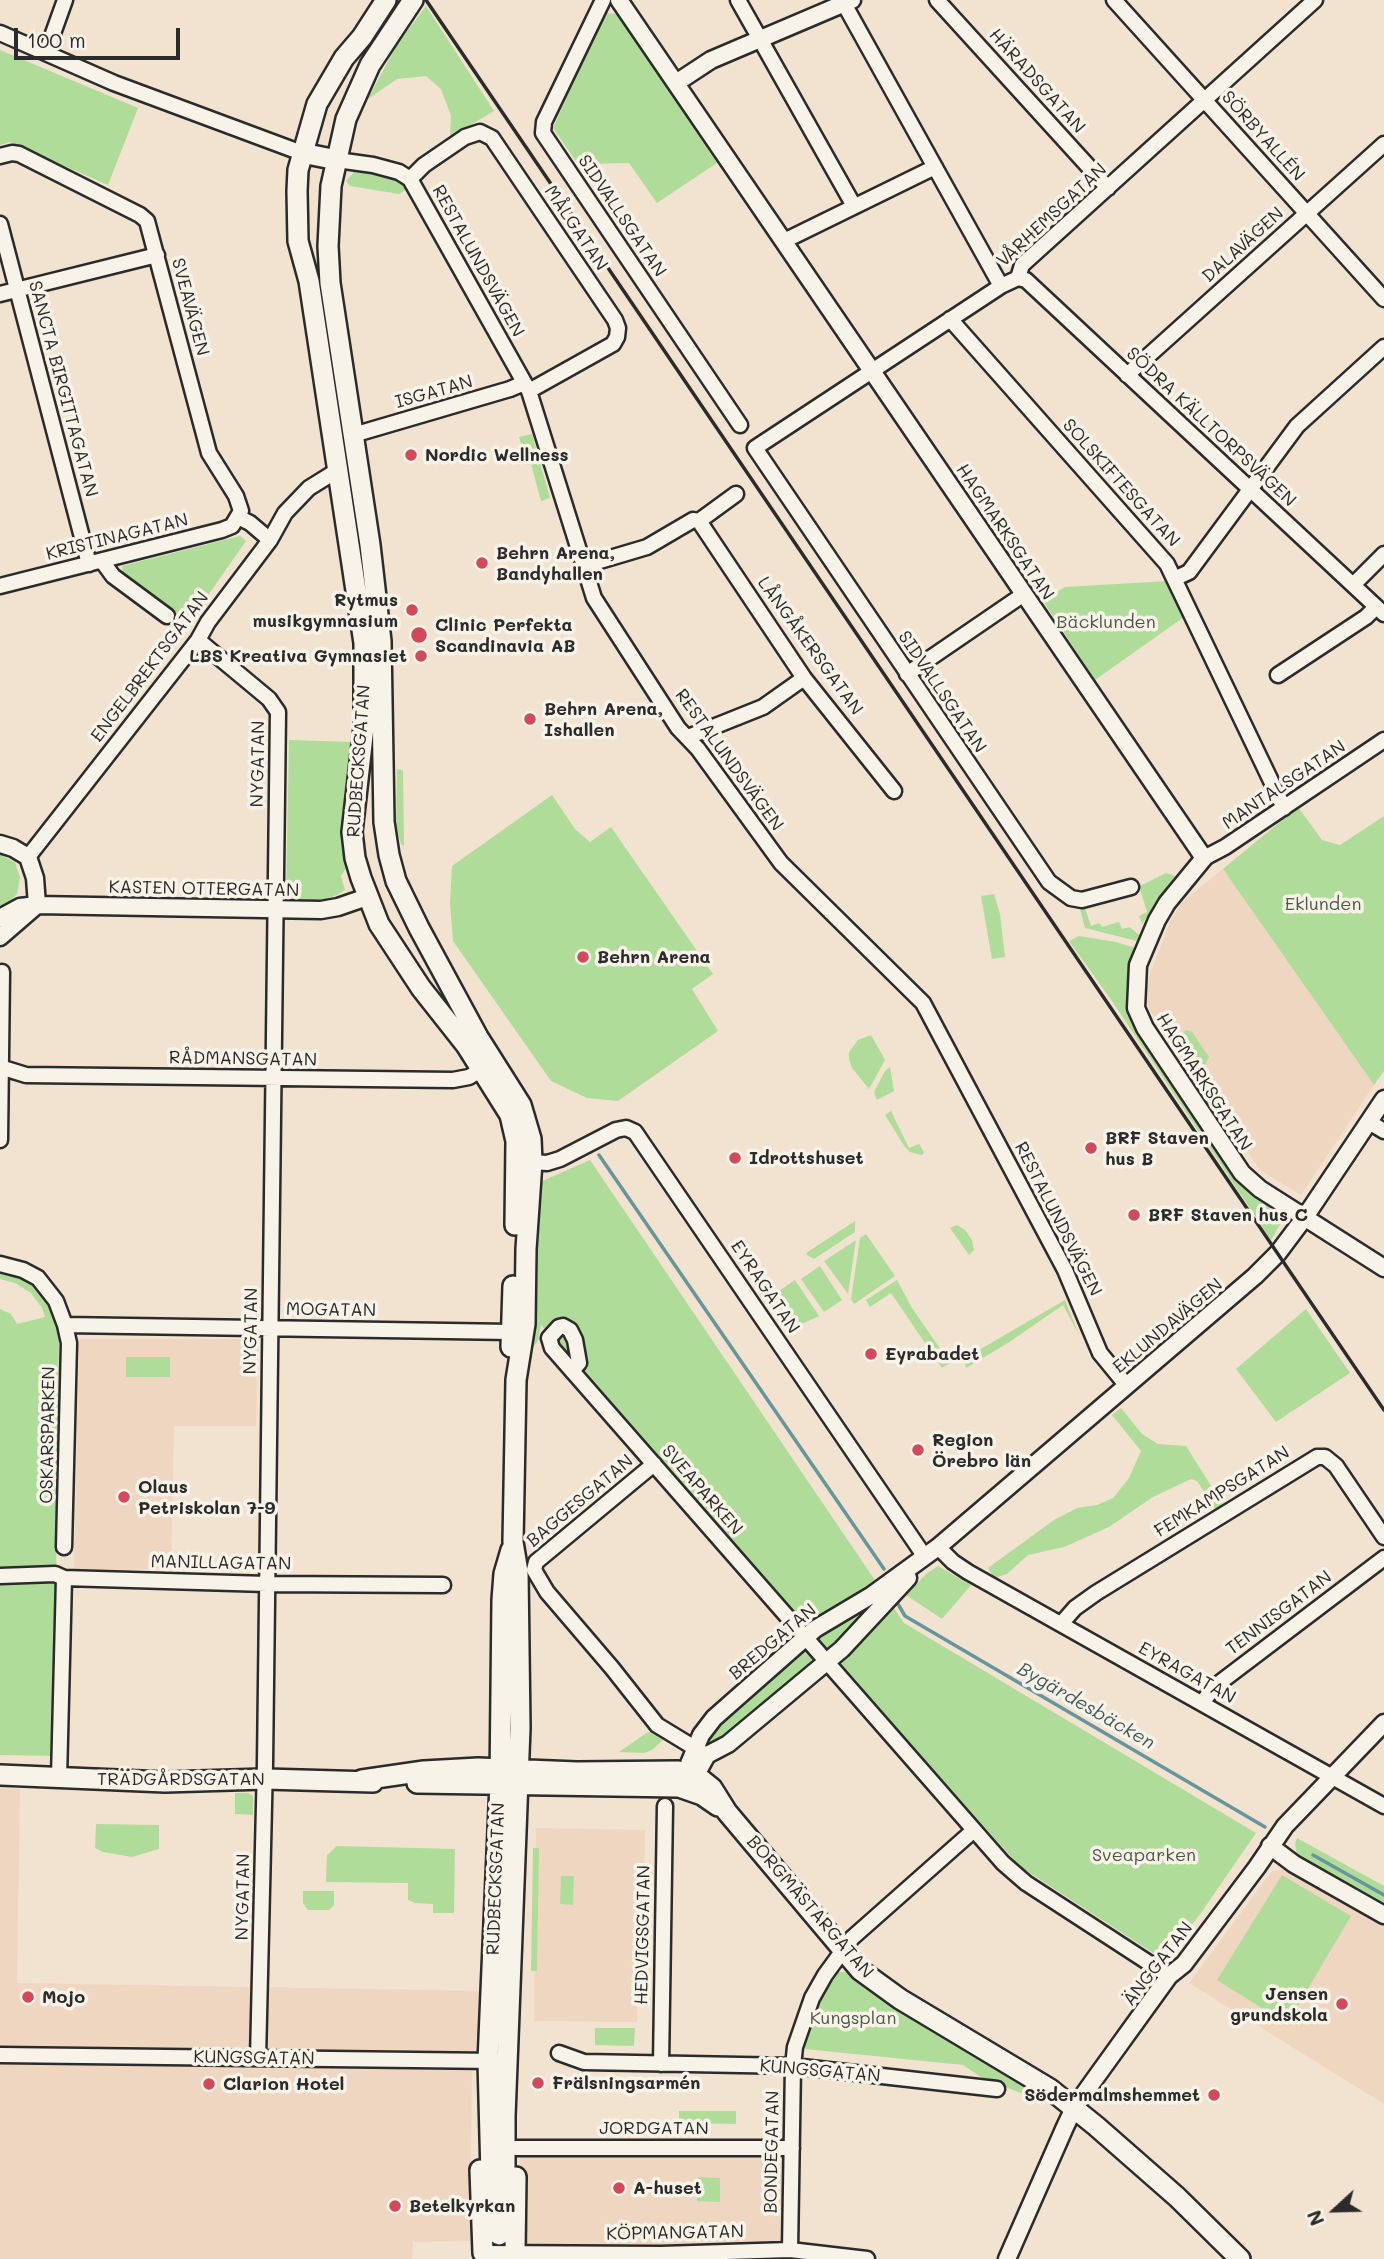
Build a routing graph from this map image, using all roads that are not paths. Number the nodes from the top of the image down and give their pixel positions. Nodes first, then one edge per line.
1 (65, 0) edge
2 (386, 0) edge
3 (413, 0) edge
4 (603, 0) edge
5 (619, 0) edge
6 (738, 0) edge
7 (937, 0) edge
8 (1114, 0) edge
9 (1315, 0) edge
10 (846, 1) edge
11 (0, 33) edge
12 (760, 39) junction
13 (46, 53) junction
14 (676, 83) junction
15 (1205, 100) junction
16 (1384, 144) edge
17 (302, 153) junction
18 (0, 156) edge
19 (337, 160) junction
20 (935, 167) junction
21 (410, 179) junction
22 (1108, 188) junction
23 (854, 206) junction
24 (1307, 213) junction
25 (0, 224) edge
26 (783, 241) junction
27 (157, 255) junction
28 (1018, 278) junction
29 (1001, 286) junction
30 (17, 290) junction
31 (0, 295) edge
32 (1384, 299) edge
33 (950, 319) junction
34 (1384, 347) edge
35 (872, 371) junction
36 (1127, 375) junction
37 (527, 387) junction
38 (740, 425) dead end
39 (353, 435) junction
40 (755, 448) joint
41 (338, 470) junction
42 (1250, 490) junction
43 (736, 494) dead end
44 (238, 517) junction
45 (699, 521) junction
46 (270, 540) junction
47 (1384, 554) edge
48 (95, 562) junction
49 (583, 566) junction
50 (1176, 578) junction
51 (1353, 585) junction
52 (0, 586) edge
53 (1024, 594) junction
54 (1380, 611) edge
55 (167, 616) dead end
56 (198, 640) junction
57 (907, 674) junction
58 (1278, 675) dead end
59 (804, 678) junction
60 (688, 737) junction
61 (1384, 740) edge
62 (894, 791) dead end
63 (1284, 808) junction
64 (0, 844) edge
65 (28, 857) junction
66 (1204, 858) junction
67 (396, 881) junction
68 (1131, 887) dead end
69 (368, 897) junction
70 (37, 905) junction
71 (275, 910) junction
72 (0, 918) edge
73 (0, 937) edge
74 (2, 972) dead end
75 (1, 1068) edge
76 (482, 1069) junction
77 (273, 1078) junction
78 (1384, 1098) edge
79 (1369, 1122) junction
80 (1384, 1131) edge
81 (0, 1140) edge
82 (532, 1162) junction
83 (1305, 1217) junction
84 (0, 1264) edge
85 (1384, 1268) edge
86 (65, 1325) junction
87 (270, 1328) junction
88 (511, 1332) junction
89 (572, 1371) dead end
90 (516, 1380) junction
91 (1126, 1386) junction
92 (654, 1464) junction
93 (1384, 1538) edge
94 (64, 1547) dead end
95 (931, 1552) junction
96 (1384, 1558) edge
97 (0, 1576) edge
98 (64, 1578) junction
99 (267, 1584) junction
100 (443, 1585) dead end
101 (1061, 1624) junction
102 (806, 1637) junction
103 (827, 1661) junction
104 (1202, 1703) junction
105 (1384, 1723) edge
106 (701, 1752) junction
107 (0, 1775) edge
108 (509, 1777) junction
109 (1333, 1777) junction
110 (60, 1778) junction
111 (265, 1779) junction
112 (687, 1779) junction
113 (665, 1806) dead end
114 (1384, 1806) edge
115 (974, 1830) junction
116 (1270, 1846) junction
117 (1384, 1915) edge
118 (843, 1950) junction
119 (1169, 1976) junction
120 (511, 1998) junction
121 (559, 2053) dead end
122 (0, 2055) edge
123 (258, 2058) junction
124 (498, 2063) junction
125 (661, 2064) junction
126 (793, 2066) junction
127 (997, 2089) dead end
128 (488, 2102) junction
129 (1074, 2108) junction
130 (516, 2148) junction
131 (792, 2148) junction
132 (500, 2215) junction
133 (499, 2235) dead end
134 (790, 2250) junction
135 (483, 2256) edge
136 (515, 2256) edge
137 (867, 2259) edge
138 (1007, 2259) edge
139 (1240, 2259) edge

1 - 13 street
2 - 17 main road, RUDBECKSGATAN
3 - 19 main road, RUDBECKSGATAN
4 - 38 street, SIDVALLSGATAN
5 - 14 street, HAGMARKSGATAN
6 - 12 street
7 - 22 street, HÄRADSGATAN
8 - 15 street, SÖRBYALLÉN
9 - 15 street, VÅRHEMSGATAN
10 - 12 street
10 - 20 street
11 - 13 street
12 - 14 street
12 - 23 street
13 - 17 street
14 - 26 street, HAGMARKSGATAN
15 - 22 street, VÅRHEMSGATAN
15 - 24 street, SÖRBYALLÉN
16 - 24 street, DALAVÄGEN
17 - 19 main road
17 - 41 main road, RUDBECKSGATAN
18 - 27 street, SVEAVÄGEN
19 - 21 street, RESTALUNDSVÄGEN
19 - 39 main road, RUDBECKSGATAN
20 - 23 street
20 - 29 street
21 - 37 street, RESTALUNDSVÄGEN
21 - 37 street, MÅLGATAN
22 - 28 street, VÅRHEMSGATAN
23 - 26 street
24 - 32 street, SÖRBYALLÉN
24 - 36 street, DALAVÄGEN
25 - 30 street, SANCTA BIRGITTAGATAN
26 - 35 street, HAGMARKSGATAN
27 - 30 street
27 - 44 street, SVEAVÄGEN
28 - 29 street, VÅRHEMSGATAN
28 - 36 street, SÖDRA KÄLLTORPSVÄGEN
29 - 33 street, VÅRHEMSGATAN
30 - 31 street
30 - 48 street, SANCTA BIRGITTAGATAN
33 - 35 street, VÅRHEMSGATAN
33 - 50 street, SOLSKIFTESGATAN
34 - 42 street
35 - 40 street, VÅRHEMSGATAN
35 - 53 street, HAGMARKSGATAN
36 - 42 street, SÖDRA KÄLLTORPSVÄGEN
37 - 39 street, ISGATAN
37 - 49 street, RESTALUNDSVÄGEN
39 - 67 main road, RUDBECKSGATAN
40 - 57 street, SIDVALLSGATAN
41 - 46 street, ENGELBREKTSGATAN
41 - 69 main road, RUDBECKSGATAN
42 - 50 street
42 - 51 street, SÖDRA KÄLLTORPSVÄGEN
43 - 45 street
44 - 46 street
44 - 48 street, KRISTINAGATAN
45 - 49 street
45 - 59 street, LÅNGÅKERSGATAN
46 - 56 street, ENGELBREKTSGATAN
47 - 51 street
48 - 52 street, KRISTINAGATAN
48 - 55 street, SANCTA BIRGITTAGATAN
49 - 60 street, RESTALUNDSVÄGEN
50 - 63 street, SOLSKIFTESGATAN
51 - 54 street, SÖDRA KÄLLTORPSVÄGEN
53 - 57 street
53 - 66 street, HAGMARKSGATAN
54 - 58 street, SÖDRA KÄLLTORPSVÄGEN
56 - 65 street, ENGELBREKTSGATAN
56 - 71 street, NYGATAN
57 - 68 street, SIDVALLSGATAN
59 - 60 street
59 - 62 street, LÅNGÅKERSGATAN
60 - 91 street, RESTALUNDSVÄGEN
61 - 63 street, MANTALSGATAN
63 - 66 street, MANTALSGATAN
64 - 65 street
65 - 70 street
66 - 83 street, HAGMARKSGATAN
67 - 69 main road
67 - 82 main road, RUDBECKSGATAN
69 - 71 street, KASTEN OTTERGATAN
69 - 76 main road, RUDBECKSGATAN
70 - 71 street, KASTEN OTTERGATAN
70 - 72 street
70 - 73 street
71 - 77 street, NYGATAN
74 - 75 street
75 - 77 street, RÅDMANSGATAN
75 - 81 street
76 - 77 street, RÅDMANSGATAN
76 - 88 main road, RUDBECKSGATAN
77 - 87 street, NYGATAN
78 - 79 street, EKLUNDAVÄGEN
79 - 80 street
79 - 83 street, EKLUNDAVÄGEN
82 - 90 main road, RUDBECKSGATAN
82 - 95 street, EYRAGATAN
83 - 85 street, HAGMARKSGATAN
83 - 91 street, EKLUNDAVÄGEN
84 - 86 street, OSKARSPARKEN
86 - 87 street, MOGATAN
86 - 94 street, OSKARSPARKEN
87 - 88 street, MOGATAN
87 - 99 street, NYGATAN
88 - 90 main road, RUDBECKSGATAN
89 - 92 street, SVEAPARKEN
90 - 108 main road, RUDBECKSGATAN
91 - 95 street, EKLUNDAVÄGEN
92 - 102 street, SVEAPARKEN
92 - 106 street, BAGGESGATAN
93 - 101 street, FEMKAMPSGATAN
95 - 101 street, EYRAGATAN
95 - 102 street, BREDGATAN
95 - 103 street
96 - 104 street, TENNISGATAN
97 - 98 street, MANILLAGATAN
98 - 99 street, MANILLAGATAN
98 - 110 street
99 - 100 street, MANILLAGATAN
99 - 111 street, NYGATAN
101 - 104 street, EYRAGATAN
102 - 103 street, SVEAPARKEN
102 - 106 street, BREDGATAN
103 - 106 street
103 - 115 street, SVEAPARKEN
104 - 109 street, EYRAGATAN
105 - 109 street, ÄNGGATAN
106 - 112 street
107 - 110 main road, TRÄDGÅRDSGATAN
108 - 111 main road, TRÄDGÅRDSGATAN
108 - 112 main road, TRÄDGÅRDSGATAN
108 - 120 main road, RUDBECKSGATAN
108 - 124 main road, RUDBECKSGATAN
109 - 114 street, EYRAGATAN
109 - 116 street, ÄNGGATAN
110 - 111 main road, TRÄDGÅRDSGATAN
111 - 123 street, NYGATAN
112 - 118 main road, BORGMÄSTARGATAN
113 - 125 street, HEDVIGSGATAN
115 - 118 street, BONDEGATAN
115 - 119 street, SVEAPARKEN
116 - 117 street
116 - 119 street, ÄNGGATAN
118 - 126 street, BONDEGATAN
118 - 129 main road, BORGMÄSTARGATAN
119 - 129 street, ÄNGGATAN
120 - 124 main road, RUDBECKSGATAN
120 - 130 main road
121 - 125 street, KUNGSGATAN
122 - 123 street, KUNGSGATAN
123 - 124 street, KUNGSGATAN
124 - 128 main road, RUDBECKSGATAN
124 - 132 main road, RUDBECKSGATAN
125 - 126 street, KUNGSGATAN
126 - 127 street, KUNGSGATAN
126 - 131 street, BONDEGATAN
128 - 132 main road, RUDBECKSGATAN
128 - 135 main road
129 - 138 street, ÄNGGATAN
129 - 139 main road
130 - 131 street, JORDGATAN
130 - 136 main road
131 - 134 street, BONDEGATAN
132 - 133 main road, RUDBECKSGATAN
134 - 136 street, KÖPMANGATAN
134 - 137 street, KÖPMANGATAN
135 - 136 street, KÖPMANGATAN

